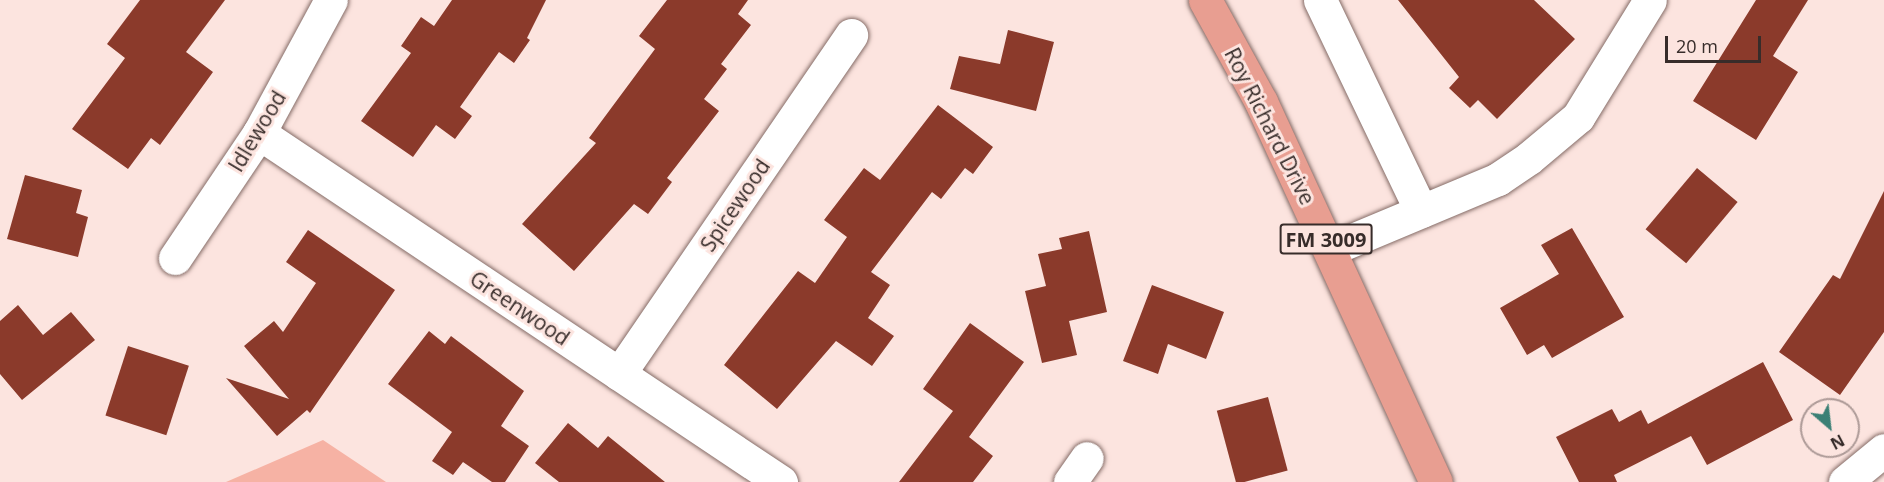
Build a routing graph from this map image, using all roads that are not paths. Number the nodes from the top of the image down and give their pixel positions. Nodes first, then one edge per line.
1 (331, 0) edge
2 (1205, 0) edge
3 (1320, 0) edge
4 (1647, 1) edge
5 (851, 35) dead end
6 (259, 133) junction
7 (1421, 211) junction
8 (1331, 249) junction
9 (175, 258) dead end
10 (619, 374) junction
11 (1884, 450) edge
12 (781, 482) edge
13 (1436, 482) edge
14 (1845, 482) edge

1 - 6 street, Idlewood
2 - 8 main road, Roy Richard Drive / FM 3009
3 - 7 street
4 - 7 street
5 - 10 street, Spicewood
6 - 9 street, Idlewood
6 - 10 street, Greenwood
7 - 8 street
8 - 13 main road, Roy Richard Drive / FM 3009
10 - 12 street, Greenwood
11 - 14 street

